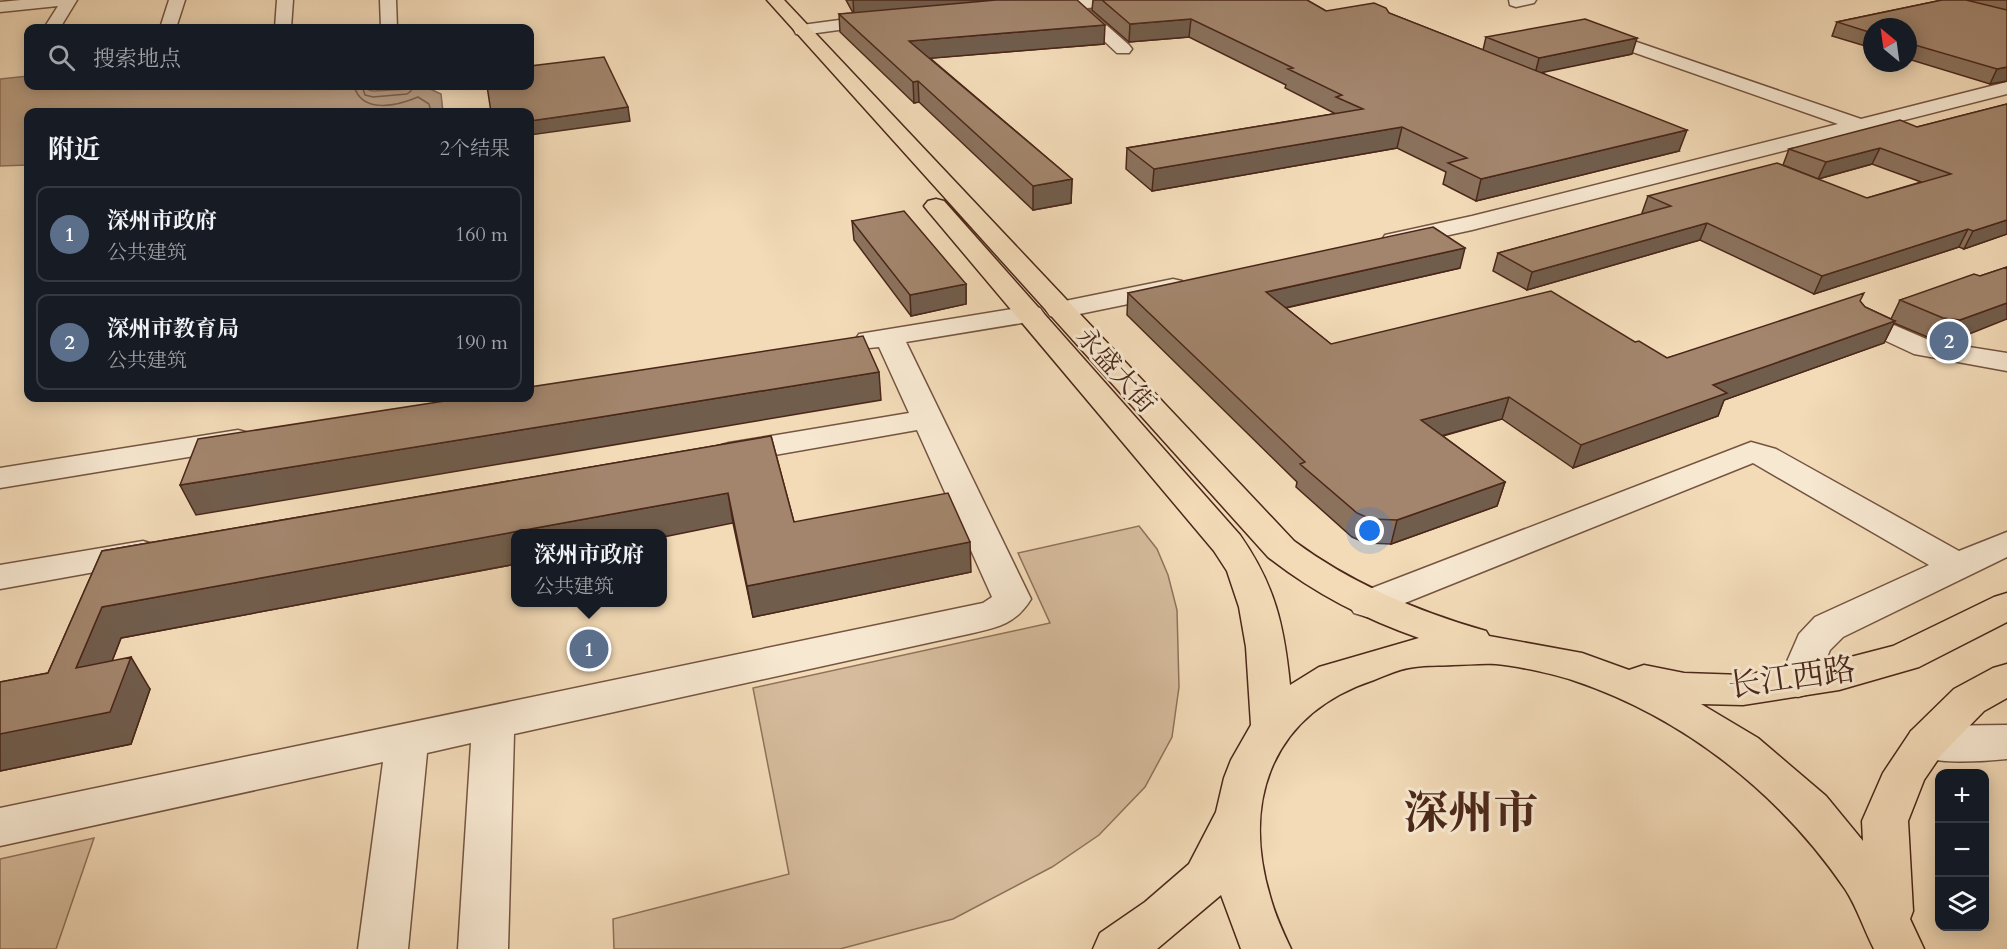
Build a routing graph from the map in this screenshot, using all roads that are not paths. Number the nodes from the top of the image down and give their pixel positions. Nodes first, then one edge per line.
1 (68, 0) edge
2 (177, 0) edge
3 (285, 0) edge
4 (387, 0) edge
5 (754, 0) edge
6 (775, 0) edge
7 (1121, 0) edge
8 (1071, 2) edge
9 (0, 7) edge
10 (1016, 9) edge
11 (900, 18) edge
12 (54, 24) edge
13 (169, 24) edge
14 (283, 24) edge
15 (389, 24) edge
16 (802, 30) junction
17 (1589, 30) edge
18 (1123, 49) dead end
19 (2007, 88) edge
20 (1859, 125) junction
21 (1691, 146) dead end
22 (1724, 159) junction
23 (1370, 246) edge
24 (1198, 282) edge
25 (1060, 310) junction
26 (1030, 314) junction
27 (1866, 321) edge
28 (890, 337) junction
29 (843, 344) edge
30 (2007, 362) edge
31 (928, 419) junction
32 (271, 435) edge
33 (705, 457) edge
34 (0, 478) edge
35 (2007, 543) edge
36 (176, 547) edge
37 (1959, 566) junction
38 (0, 577) edge
39 (1367, 604) junction
40 (2007, 606) edge
41 (1516, 654) junction
42 (1567, 664) junction
43 (2007, 679) edge
44 (1798, 682) junction
45 (493, 722) junction
46 (1272, 727) junction
47 (407, 741) junction
48 (2007, 742) edge
49 (1926, 743) junction
50 (1237, 817) junction
51 (0, 827) edge
52 (1894, 936) edge
53 (383, 949) edge
54 (483, 949) edge
55 (1118, 949) edge
56 (1266, 949) edge

1 - 9 street
1 - 12 street
2 - 13 street
3 - 14 street
4 - 15 street
5 - 26 main road, 永盛大街
6 - 16 main road, 永盛大街
7 - 8 street
8 - 10 street
8 - 18 street
11 - 16 street
16 - 25 main road, 永盛大街
17 - 20 street
19 - 20 street
20 - 22 street
21 - 22 street
22 - 23 street
24 - 25 street
25 - 39 main road, 永盛大街
26 - 28 street
26 - 46 main road, 永盛大街
27 - 30 street
28 - 29 street
28 - 31 street
31 - 33 street
31 - 45 street
32 - 34 street
35 - 37 street
36 - 38 street
37 - 39 street
37 - 44 street
39 - 41 main road, 永盛大街
40 - 44 main road, 长江西路
41 - 42 main road
41 - 46 main road
42 - 44 main road, 长江西路
42 - 52 main road
43 - 49 main road
45 - 47 street
45 - 54 street
46 - 50 main road
47 - 51 street
47 - 53 street
48 - 49 street
49 - 52 main road
50 - 55 main road
50 - 56 main road

